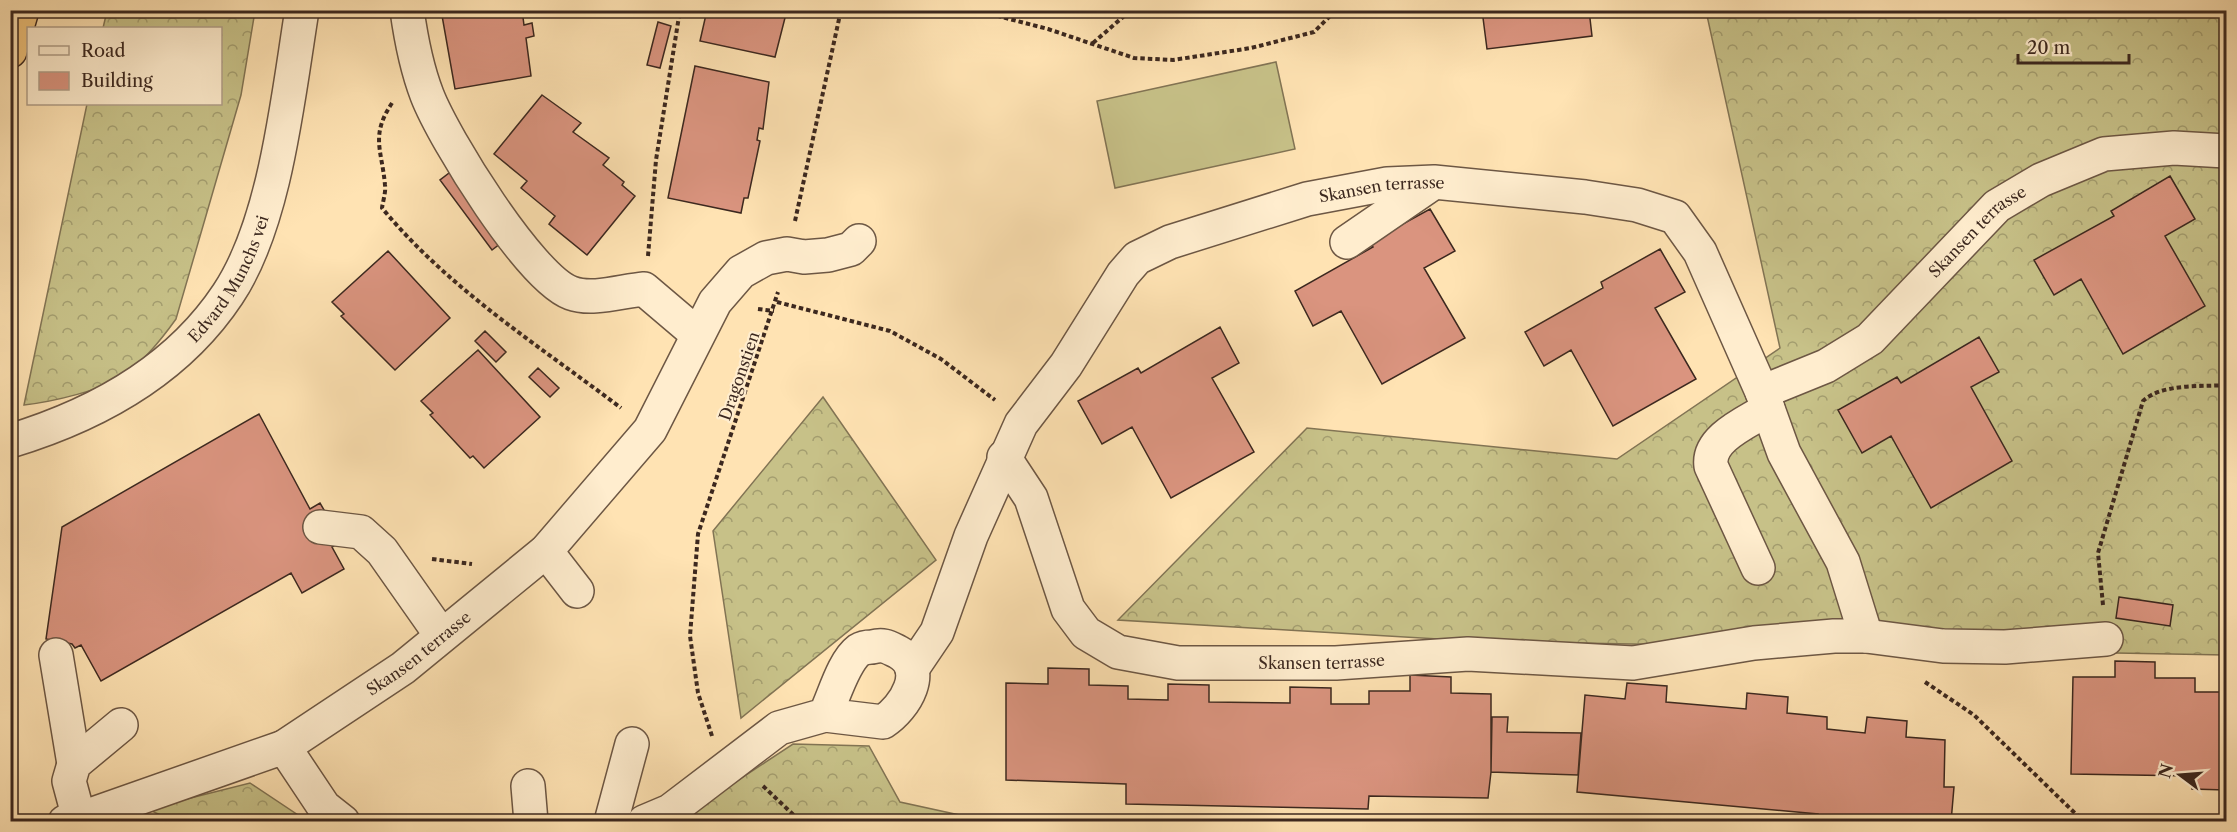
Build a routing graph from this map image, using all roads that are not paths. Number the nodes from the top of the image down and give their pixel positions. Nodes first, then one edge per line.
1 (22, 10) edge
2 (302, 10) edge
3 (407, 10) edge
4 (10, 51) edge
5 (2226, 151) edge
6 (1434, 182) junction
7 (859, 241) dead end
8 (1347, 242) dead end
9 (697, 334) junction
10 (1765, 401) junction
11 (10, 441) edge
12 (1004, 457) junction
13 (320, 527) dead end
14 (537, 558) junction
15 (1758, 568) dead end
16 (577, 591) dead end
17 (441, 635) junction
18 (1866, 636) junction
19 (2106, 639) road end
20 (56, 655) dead end
21 (912, 669) junction
22 (825, 715) junction
23 (121, 725) dead end
24 (632, 744) dead end
25 (284, 747) junction
26 (74, 764) junction
27 (528, 786) dead end
28 (75, 821) edge
29 (343, 822) edge
30 (531, 822) edge
31 (611, 822) edge
32 (644, 822) edge

1 - 4 highway
2 - 11 street, Edvard Munchs vei
3 - 9 street
5 - 10 street, Skansen terrasse
6 - 8 street
6 - 10 street, Skansen terrasse
6 - 12 street, Skansen terrasse
7 - 9 street
9 - 14 street
10 - 15 street
10 - 18 street, Skansen terrasse
12 - 18 street, Skansen terrasse
12 - 21 street, Skansen terrasse
13 - 17 street
14 - 16 street
14 - 17 street, Skansen terrasse
17 - 25 street, Skansen terrasse
18 - 19 street, Skansen terrasse
20 - 26 street
21 - 22 street, Skansen terrasse
21 - 22 street
22 - 32 street, Skansen terrasse
23 - 26 street
24 - 31 street
25 - 28 street, Skansen terrasse
25 - 29 street
26 - 28 street
27 - 30 street

